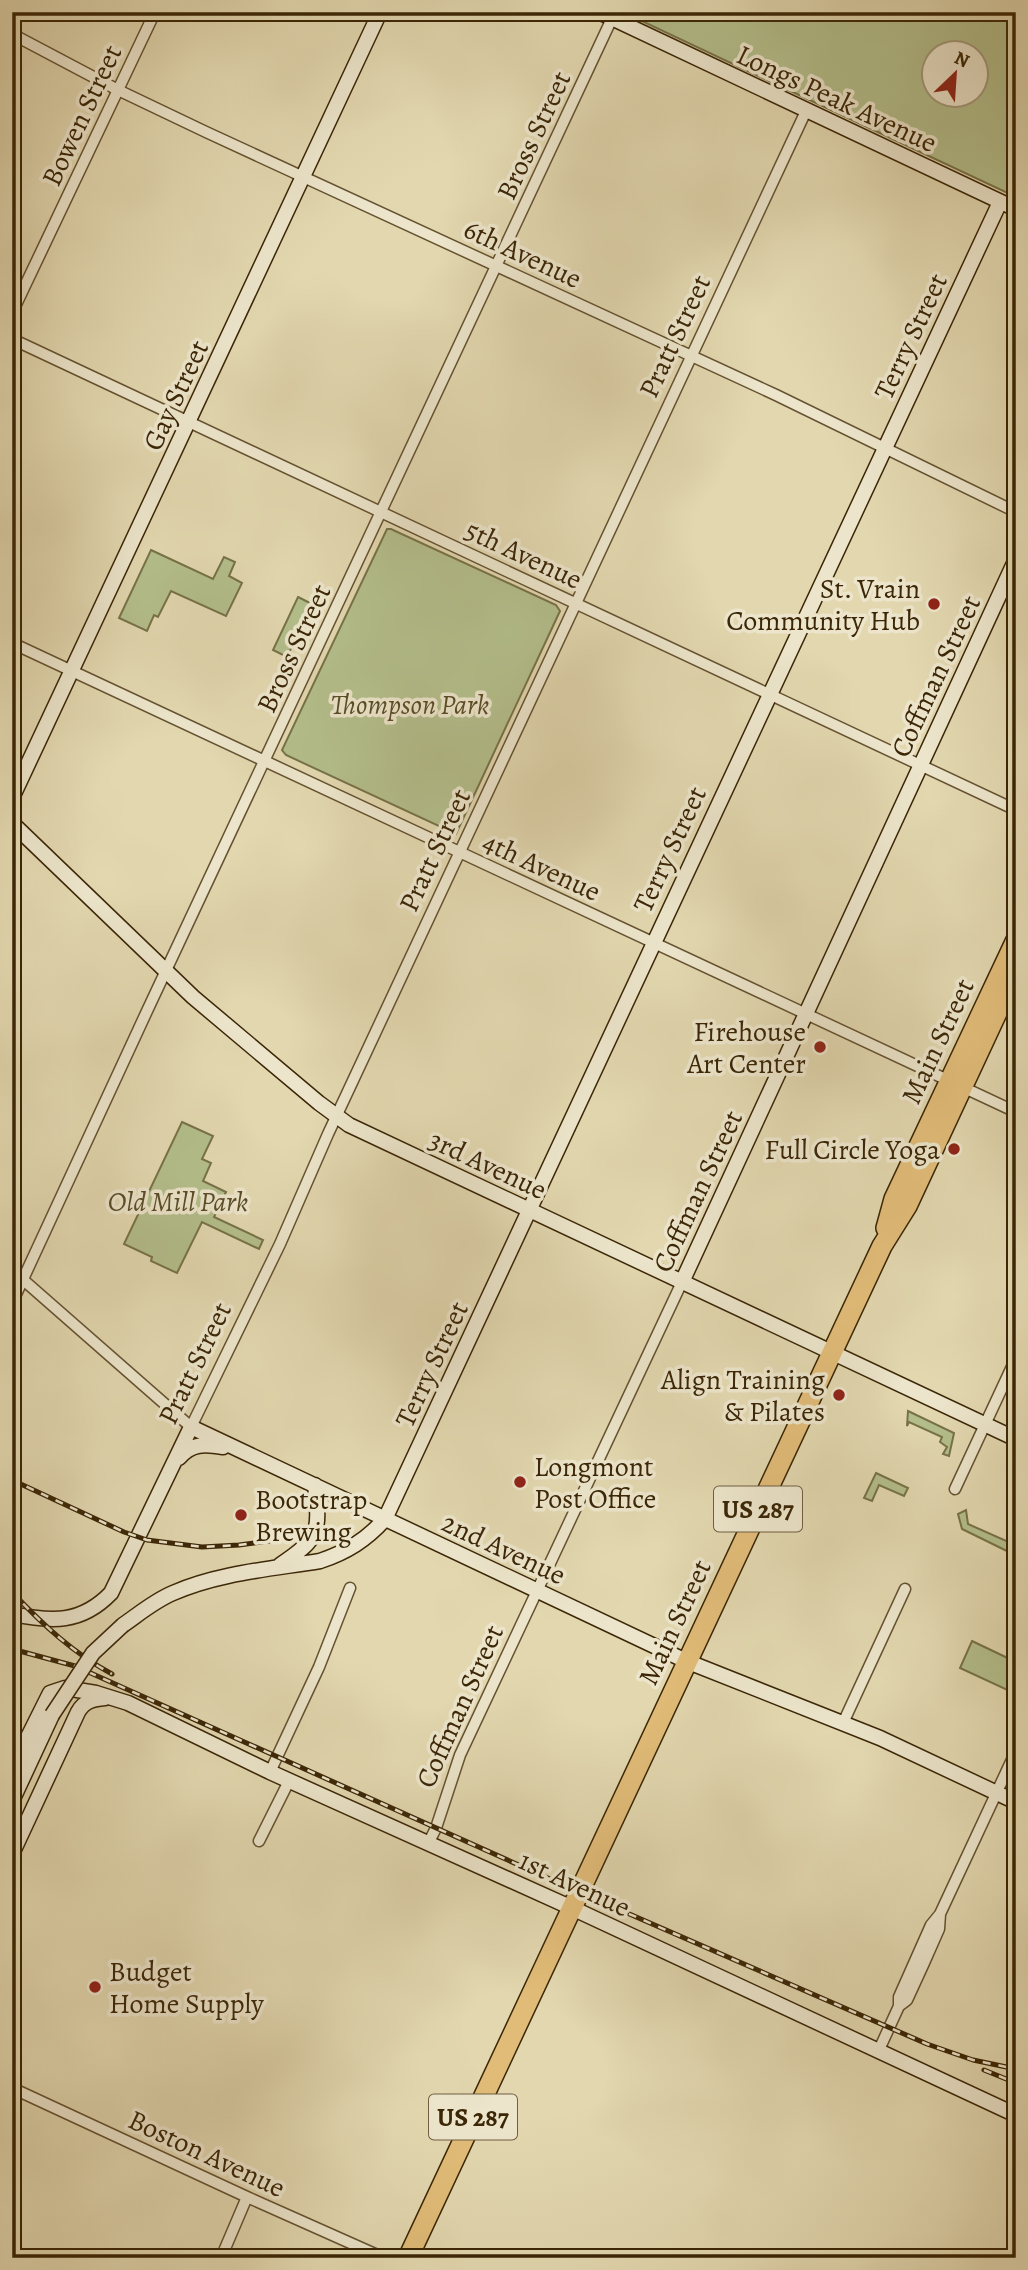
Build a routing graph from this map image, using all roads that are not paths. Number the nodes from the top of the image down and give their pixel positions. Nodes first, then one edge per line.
1 (155, 12) edge
2 (380, 12) edge
3 (609, 14) edge
4 (12, 34) edge
5 (118, 90) junction
6 (806, 111) junction
7 (304, 177) junction
8 (1000, 202) junction
9 (1016, 209) edge
10 (497, 267) junction
11 (12, 313) edge
12 (12, 339) edge
13 (692, 357) junction
14 (189, 422) junction
15 (885, 448) junction
16 (1016, 512) edge
17 (382, 513) junction
18 (1016, 559) edge
19 (575, 603) junction
20 (12, 643) edge
21 (74, 671) junction
22 (769, 694) junction
23 (265, 761) junction
24 (921, 765) junction
25 (12, 798) edge
26 (1016, 810) edge
27 (12, 823) edge
28 (460, 852) junction
29 (1016, 940) edge
30 (653, 942) junction
31 (166, 972) junction
32 (1016, 972) edge
33 (806, 1014) junction
34 (956, 1083) junction
35 (1016, 1112) edge
36 (337, 1117) junction
37 (528, 1210) junction
38 (12, 1270) edge
39 (23, 1281) junction
40 (682, 1282) junction
41 (12, 1303) edge
42 (831, 1353) junction
43 (1016, 1358) edge
44 (985, 1424) junction
45 (191, 1436) junction
46 (1016, 1439) edge
47 (238, 1449) junction
48 (168, 1474) junction
49 (315, 1485) junction
50 (955, 1489) dead end
51 (385, 1519) junction
52 (275, 1569) junction
53 (350, 1588) dead end
54 (905, 1589) dead end
55 (537, 1591) junction
56 (12, 1614) edge
57 (686, 1661) junction
58 (113, 1698) junction
59 (843, 1723) junction
60 (1016, 1751) edge
61 (12, 1769) edge
62 (270, 1772) junction
63 (289, 1781) junction
64 (996, 1793) junction
65 (12, 1801) edge
66 (1016, 1802) edge
67 (259, 1841) dead end
68 (428, 1844) junction
69 (12, 1854) edge
70 (572, 1908) junction
71 (878, 2052) junction
72 (12, 2088) edge
73 (1016, 2115) edge
74 (247, 2197) junction
75 (221, 2258) edge
76 (384, 2258) edge
77 (408, 2258) edge

1 - 5 street, Bowen Street
2 - 7 street, Gay Street
3 - 6 street, Longs Peak Avenue
3 - 10 street, Bross Street
4 - 5 street, 6th Avenue
5 - 7 street, 6th Avenue
5 - 11 street, Bowen Street
6 - 8 street, Longs Peak Avenue
6 - 13 street, Pratt Street
7 - 10 street, 6th Avenue
7 - 14 street, Gay Street
8 - 9 street, Longs Peak Avenue
8 - 15 street, Terry Street
10 - 13 street, 6th Avenue
10 - 17 street, Bross Street
12 - 14 street, 5th Avenue
13 - 15 street, 6th Avenue
13 - 19 street, Pratt Street
14 - 17 street, 5th Avenue
14 - 21 street, Gay Street
15 - 16 street, 6th Avenue
15 - 22 street, Terry Street
17 - 19 street, 5th Avenue
17 - 23 street, Bross Street
18 - 24 street, Coffman Street
19 - 22 street, 5th Avenue
19 - 28 street, Pratt Street
20 - 21 street, 4th Avenue
21 - 23 street, 4th Avenue
21 - 25 street, Gay Street
22 - 24 street, 5th Avenue
22 - 30 street, Terry Street
23 - 28 street, 4th Avenue
23 - 31 street, Bross Street
24 - 26 street, 5th Avenue
24 - 33 street, Coffman Street
27 - 31 street, 3rd Avenue
28 - 30 street, 4th Avenue
28 - 36 street, Pratt Street
29 - 34 highway, Main Street / US 287
30 - 33 street, 4th Avenue
30 - 37 street, Terry Street
31 - 36 street, 3rd Avenue
31 - 39 street, Bross Street
32 - 34 highway, Main Street / US 287
33 - 34 street, 4th Avenue
33 - 40 street, Coffman Street
34 - 35 street, 4th Avenue
34 - 42 highway, Main Street / US 287
36 - 37 street, 3rd Avenue
36 - 45 street, Pratt Street
37 - 40 street, 3rd Avenue
37 - 51 street, Terry Street
38 - 39 street, 2nd Avenue
39 - 41 street, Bross Street
39 - 45 street, 2nd Avenue
40 - 42 street, 3rd Avenue
40 - 55 street, Coffman Street
42 - 44 street, 3rd Avenue
42 - 57 highway, Main Street / US 287
43 - 44 street
44 - 46 street, 3rd Avenue
44 - 50 street
45 - 47 street, 2nd Avenue
45 - 48 street, Pratt Street
47 - 48 street
47 - 49 street, 2nd Avenue
48 - 56 street, Pratt Street
49 - 51 street, 2nd Avenue
49 - 52 street
51 - 52 street
51 - 55 street, 2nd Avenue
52 - 65 street, bridge
53 - 62 street
54 - 59 street
55 - 57 street, 2nd Avenue
55 - 68 street, Coffman Street
57 - 59 street, 2nd Avenue
57 - 70 highway, Main Street / US 287
58 - 61 street, 1st Avenue
58 - 62 street, 1st Avenue
58 - 69 street
59 - 64 street, 2nd Avenue
60 - 64 street
62 - 63 street, 1st Avenue
63 - 67 street
63 - 68 street, 1st Avenue
64 - 66 street, 2nd Avenue
64 - 71 street
68 - 70 street, 1st Avenue
70 - 71 street, 1st Avenue
70 - 77 highway, US 287
71 - 73 street, 1st Avenue
72 - 74 street, Boston Avenue
74 - 75 street
74 - 76 street, Boston Avenue

